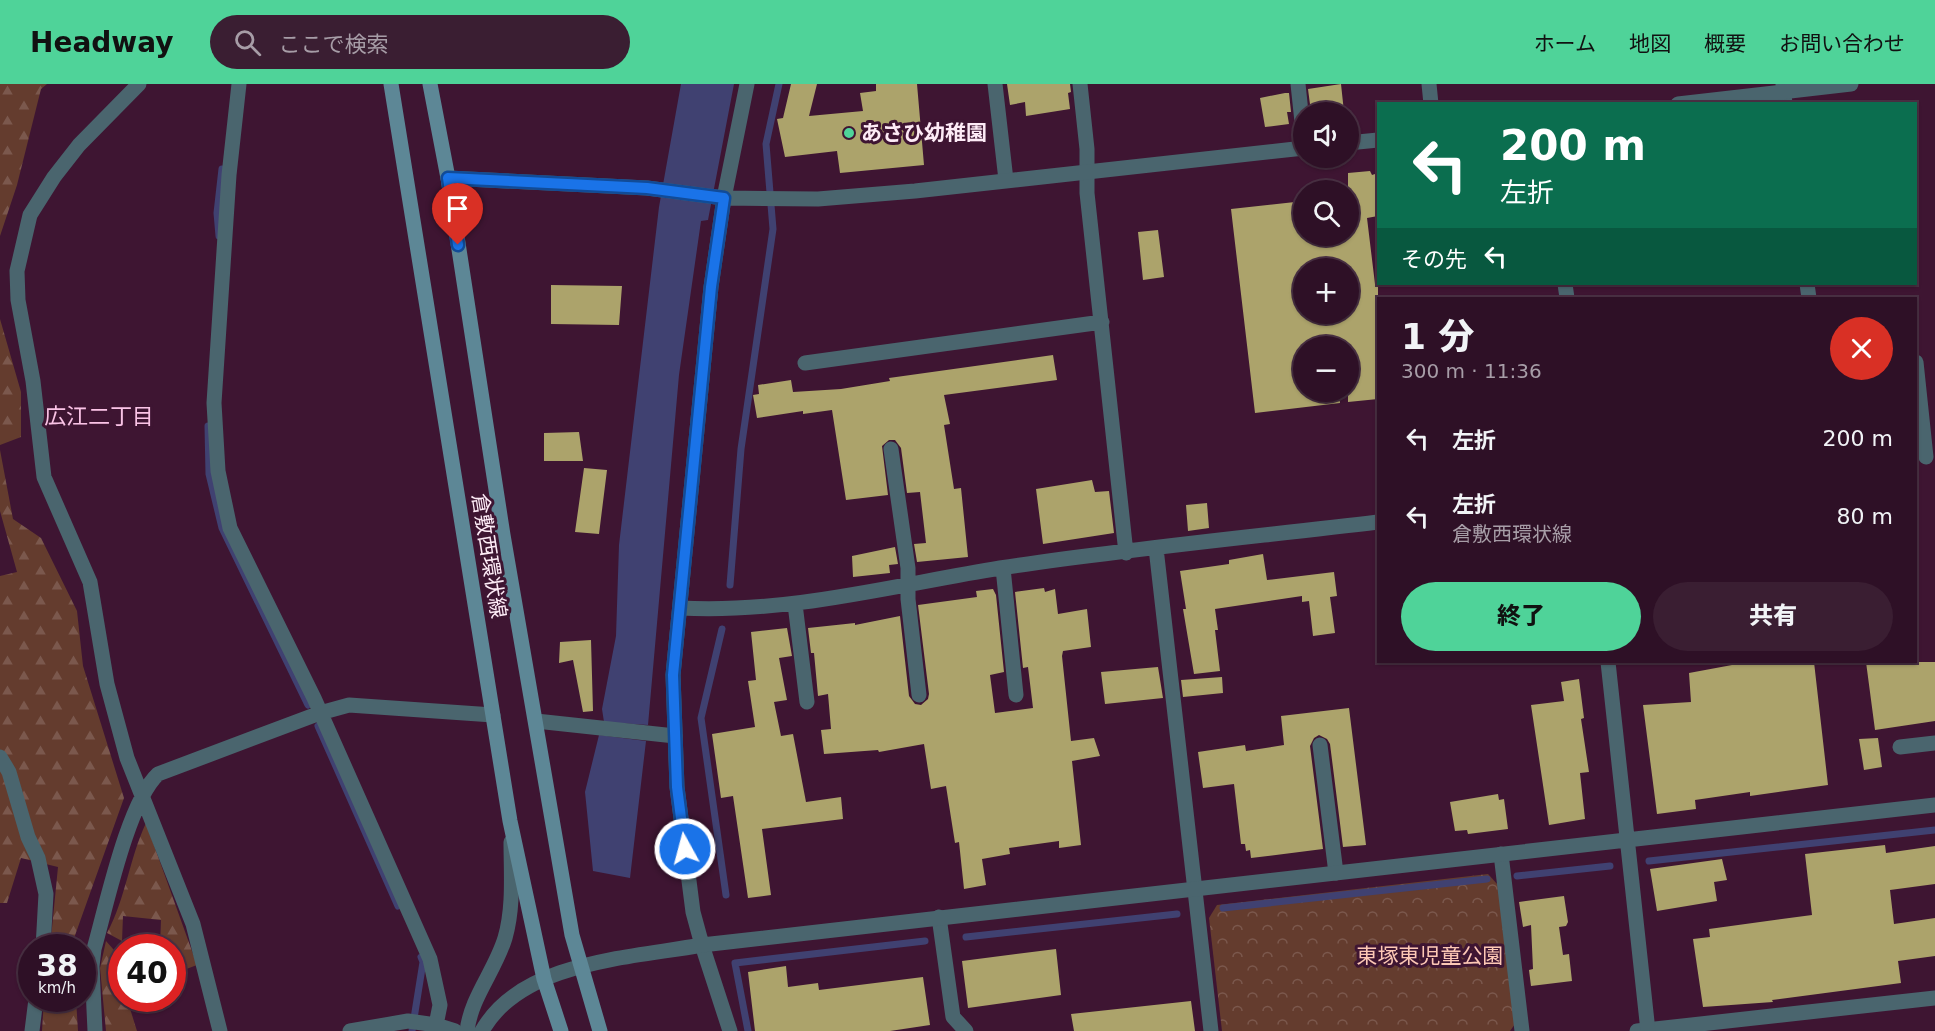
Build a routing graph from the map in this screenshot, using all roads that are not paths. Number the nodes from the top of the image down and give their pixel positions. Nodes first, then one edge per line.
1 (139, 84) edge
2 (239, 84) edge
3 (391, 84) edge
4 (430, 84) edge
5 (747, 84) edge
6 (994, 84) edge
7 (1080, 84) edge
8 (1298, 84) edge
9 (1429, 84) edge
10 (1851, 84) edge
11 (1784, 93) edge
12 (1300, 102) edge
13 (1431, 102) edge
14 (1697, 102) edge
15 (1377, 140) edge
16 (1359, 142) edge
17 (1293, 149) edge
18 (1087, 172) junction
19 (448, 178) junction
20 (1006, 180) junction
21 (719, 197) junction
22 (1102, 322) junction
23 (805, 363) dead end
24 (1917, 372) edge
25 (891, 449) dead end
26 (1926, 457) edge
27 (1377, 522) edge
28 (1156, 548) junction
29 (1126, 553) junction
30 (1003, 568) junction
31 (908, 583) junction
32 (795, 604) junction
33 (680, 608) junction
34 (1608, 663) edge
35 (919, 695) dead end
36 (1016, 695) dead end
37 (807, 702) dead end
38 (320, 713) junction
39 (493, 715) junction
40 (536, 721) junction
41 (675, 736) junction
42 (1935, 743) edge
43 (1320, 745) dead end
44 (1900, 747) dead end
45 (0, 757) edge
46 (143, 794) junction
47 (1935, 805) edge
48 (510, 821) junction
49 (1626, 840) junction
50 (1501, 854) junction
51 (1336, 873) junction
52 (1196, 888) junction
53 (939, 917) junction
54 (44, 934) edge
55 (702, 945) junction
56 (580, 967) junction
57 (544, 979) junction
58 (1935, 998) edge
59 (34, 1012) edge
60 (430, 1025) junction
61 (32, 1031) edge
62 (95, 1031) edge
63 (220, 1031) edge
64 (350, 1031) edge
65 (455, 1031) edge
66 (467, 1031) edge
67 (482, 1031) edge
68 (561, 1031) edge
69 (600, 1031) edge
70 (730, 1031) edge
71 (966, 1031) edge
72 (1211, 1031) edge
73 (1522, 1031) edge
74 (1644, 1031) edge

1 - 46 street
2 - 38 street
3 - 39 main road, 倉敷西環状線
4 - 19 main road, 倉敷西環状線
5 - 21 street
6 - 20 street
7 - 18 street
8 - 12 street
9 - 13 street
10 - 11 street
11 - 14 street
15 - 16 street
17 - 18 street
18 - 20 street
18 - 22 street
19 - 21 street
19 - 40 main road, 倉敷西環状線
20 - 21 street
21 - 33 street
22 - 23 street
22 - 29 street
24 - 26 street
25 - 31 street
27 - 28 street
28 - 29 street
28 - 52 street
29 - 30 street
30 - 31 street
30 - 36 street
31 - 32 street
31 - 35 street
32 - 33 street
32 - 37 street
33 - 41 street
34 - 49 street
38 - 39 street
38 - 46 street
38 - 60 street
39 - 48 main road, 倉敷西環状線
40 - 41 street
40 - 56 main road, 倉敷西環状線
41 - 55 street
42 - 44 street
43 - 51 street
45 - 54 street
46 - 62 street
46 - 63 street
47 - 49 street
48 - 57 main road, 倉敷西環状線
48 - 66 street
49 - 50 street
49 - 74 street
50 - 51 street
50 - 73 street
51 - 52 street
52 - 53 street
52 - 72 street
53 - 55 street
53 - 71 street
55 - 56 street
55 - 70 street
56 - 57 street
56 - 69 main road, 倉敷西環状線
57 - 67 street
57 - 68 main road, 倉敷西環状線
58 - 74 street
59 - 61 street
60 - 64 street
60 - 65 street

